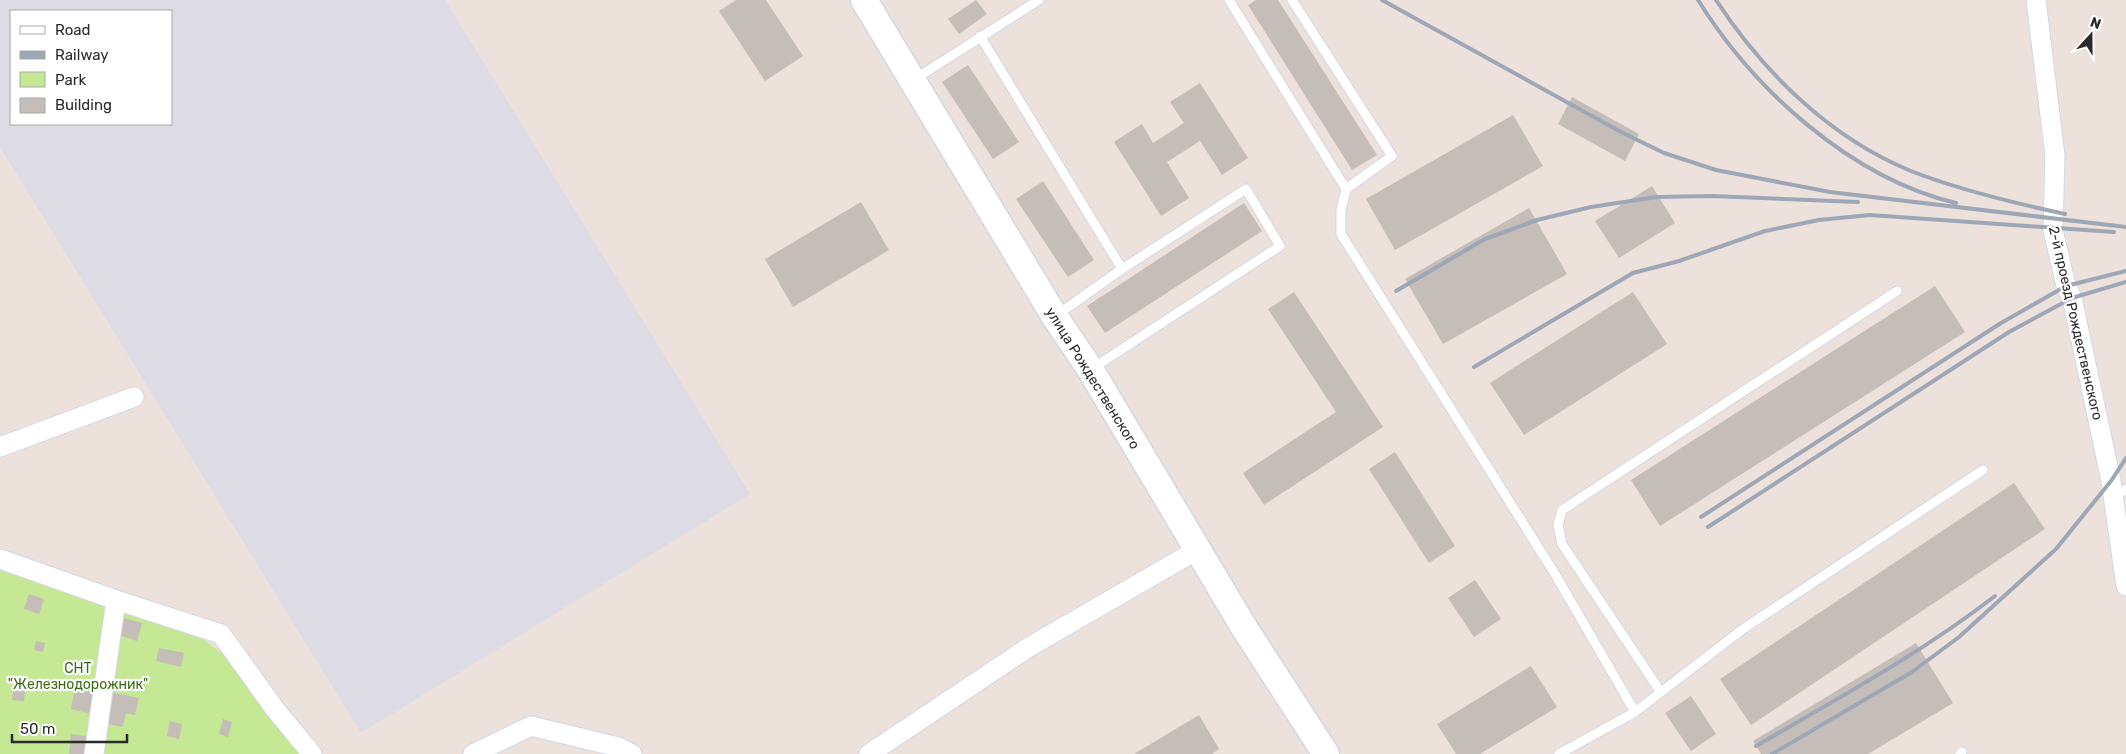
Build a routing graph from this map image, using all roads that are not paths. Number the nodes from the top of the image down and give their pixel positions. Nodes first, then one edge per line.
1 (864, 0) edge
2 (1039, 0) edge
3 (1229, 0) edge
4 (1292, 0) edge
5 (2036, 0) edge
6 (980, 36) junction
7 (913, 80) junction
8 (1346, 189) junction
9 (1122, 269) junction
10 (1897, 290) dead end
11 (1055, 317) junction
12 (1090, 369) junction
13 (134, 397) dead end
14 (0, 446) edge
15 (1983, 470) dead end
16 (2119, 493) edge
17 (1197, 550) junction
18 (0, 559) edge
19 (2126, 586) edge
20 (116, 600) junction
21 (1660, 691) junction
22 (1635, 712) junction
23 (94, 754) edge
24 (312, 754) edge
25 (473, 754) edge
26 (632, 754) edge
27 (869, 754) edge
28 (1326, 754) edge
29 (1559, 754) edge

1 - 7 main road, улица Рождественского
2 - 6 lane
3 - 8 lane
4 - 8 lane
5 - 16 street, 2-й проезд Рождественского
6 - 7 lane
6 - 9 lane
7 - 11 main road, улица Рождественского
8 - 22 lane
9 - 11 lane
9 - 12 lane
10 - 21 lane
11 - 12 main road, улица Рождественского
12 - 17 main road, улица Рождественского
13 - 14 street
15 - 21 lane
16 - 19 street, 2-й проезд Рождественского
17 - 27 street
17 - 28 main road, улица Рождественского
18 - 20 street
20 - 23 street
20 - 24 street
21 - 22 lane
22 - 29 lane
25 - 26 street

